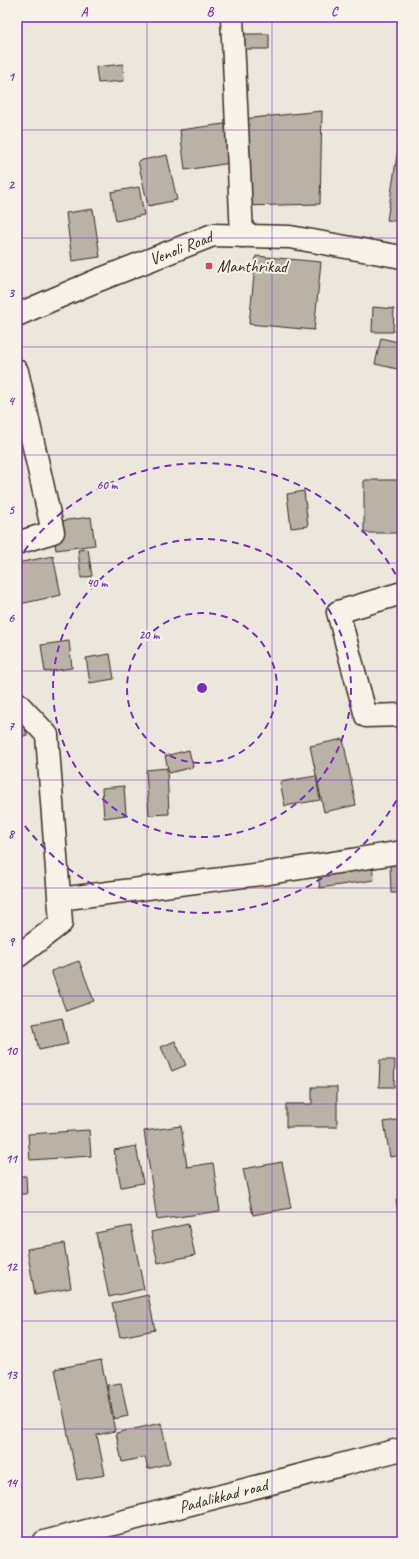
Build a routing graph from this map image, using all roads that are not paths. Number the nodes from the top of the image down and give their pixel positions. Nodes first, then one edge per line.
1 (232, 17) edge
2 (242, 236) junction
3 (402, 257) edge
4 (17, 315) edge
5 (17, 371) edge
6 (17, 543) edge
7 (402, 593) edge
8 (17, 703) edge
9 (402, 715) edge
10 (402, 852) edge
11 (59, 899) junction
12 (17, 961) edge
13 (402, 1449) edge
14 (44, 1542) edge

1 - 2 street
2 - 3 street, Venoli Road
2 - 4 street, Venoli Road
5 - 6 street
7 - 9 street
8 - 11 street
10 - 11 street
11 - 12 street
13 - 14 street, Padalikkad road

